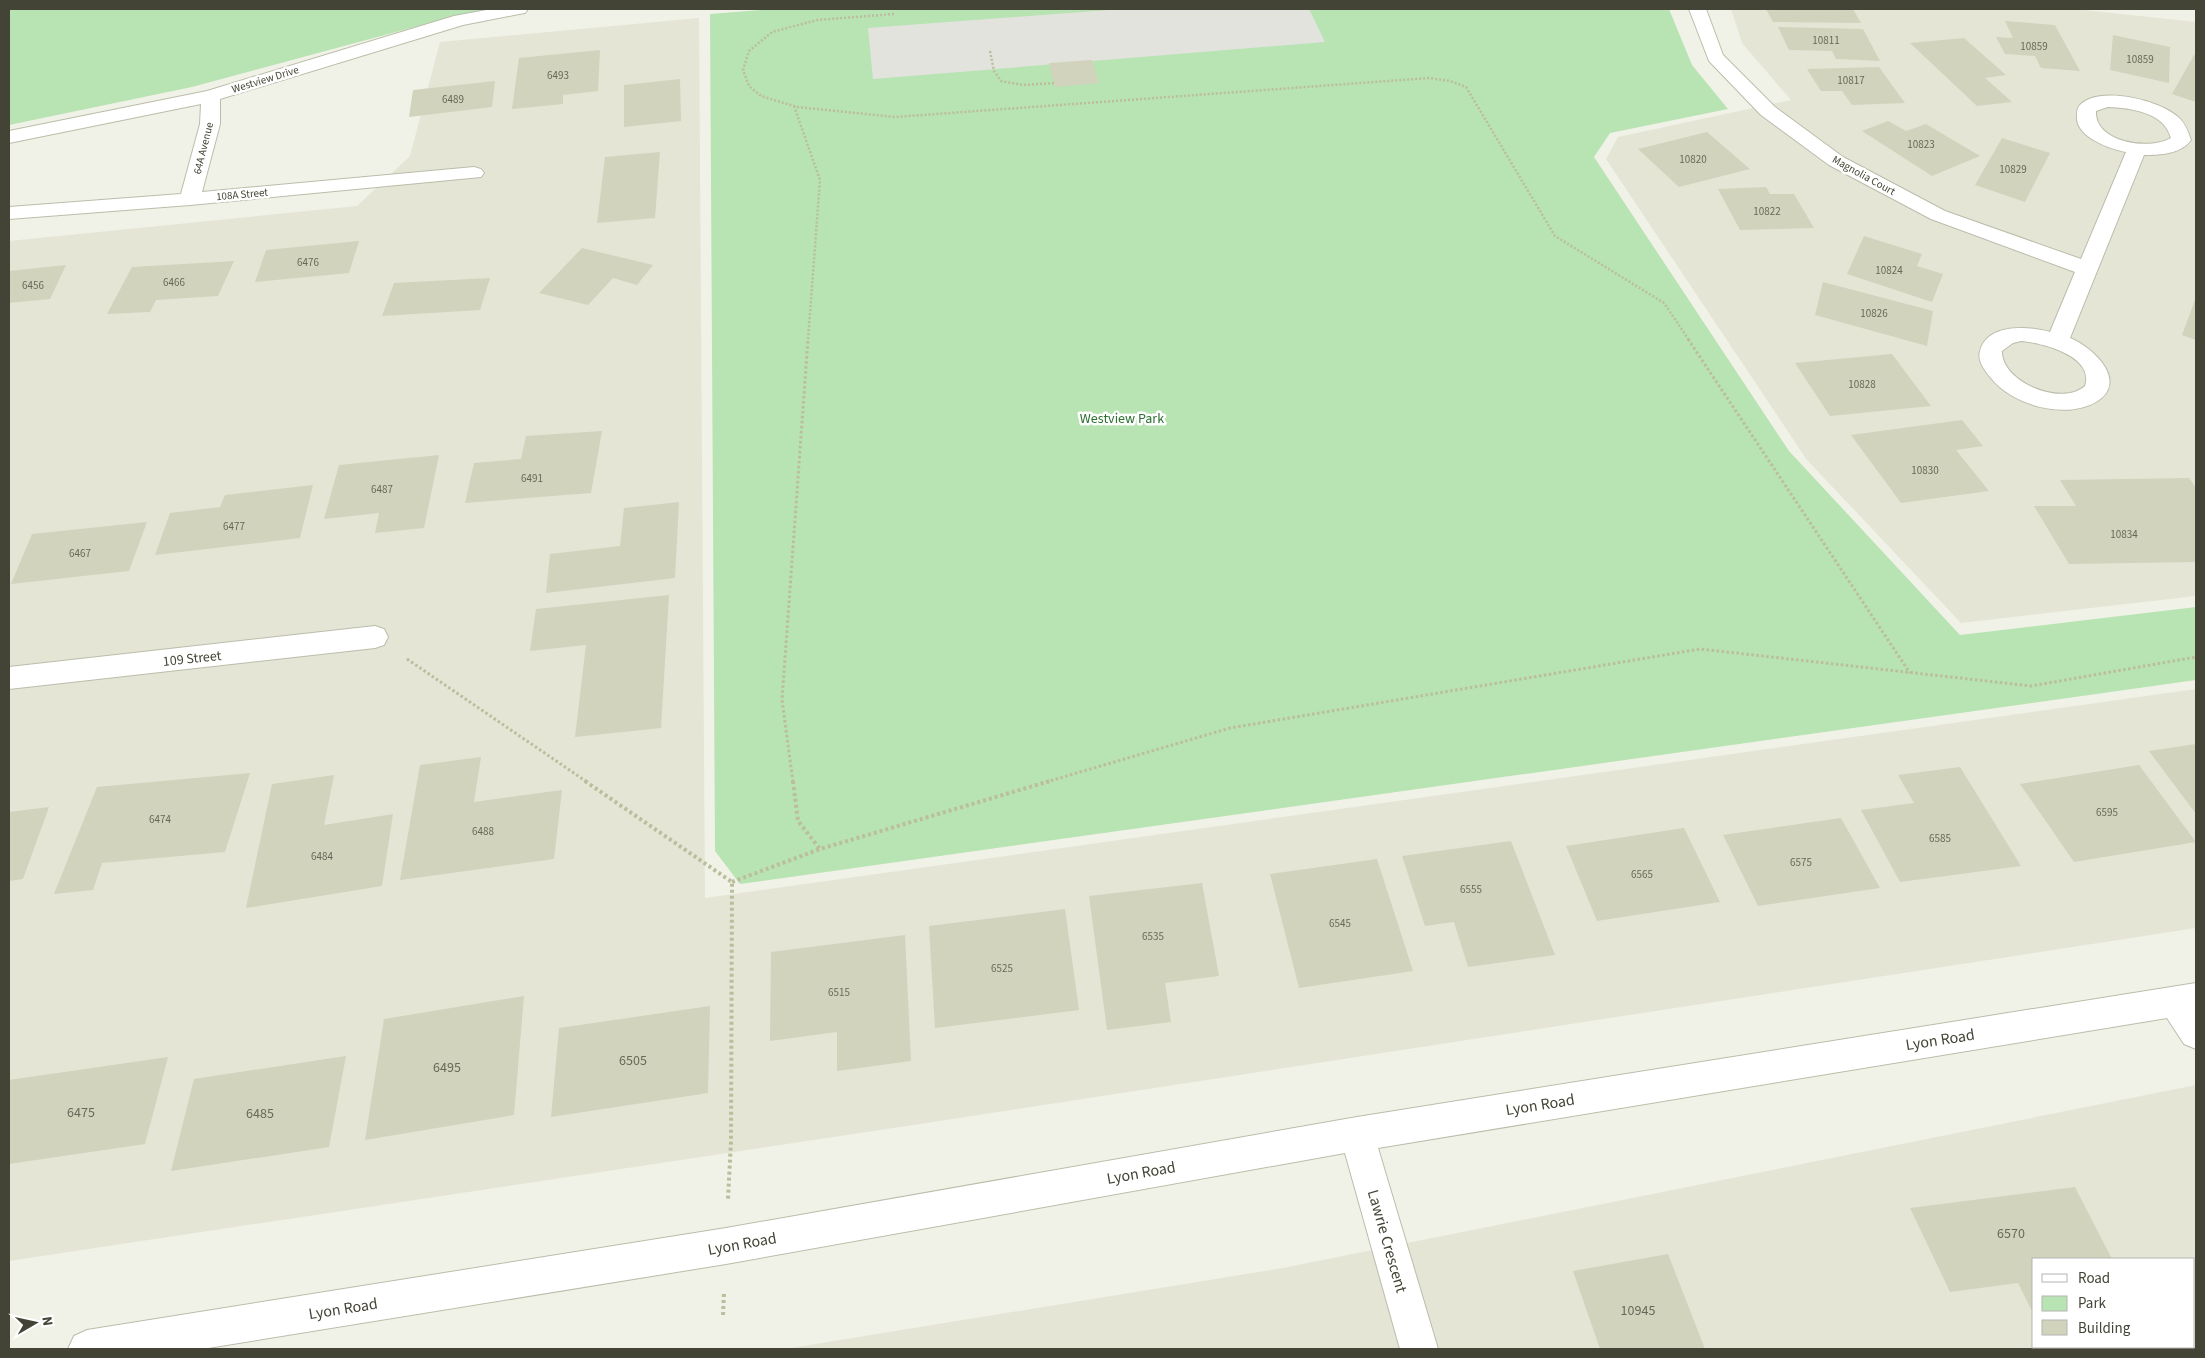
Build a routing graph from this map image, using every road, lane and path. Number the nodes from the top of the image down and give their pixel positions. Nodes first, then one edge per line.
1 (519, 9) edge
2 (1698, 9) edge
3 (894, 14) dead end
4 (990, 50) dead end
5 (1054, 83) dead end
6 (211, 96) junction
7 (794, 106) junction
8 (9, 137) edge
9 (2137, 149) dead end
10 (474, 173) dead end
11 (190, 199) junction
12 (9, 213) edge
13 (2087, 268) junction
14 (2057, 341) dead end
15 (375, 637) dead end
16 (2196, 657) edge
17 (1910, 674) junction
18 (432, 676) dead end
19 (9, 678) edge
20 (820, 849) junction
21 (732, 882) junction
22 (2185, 1000) edge
23 (2196, 1033) edge
24 (1357, 1134) junction
25 (729, 1190) dead end
26 (87, 1349) edge
27 (1419, 1349) edge

1 - 6 street, Westview Drive
2 - 13 street, Magnolia Court
3 - 7 path
4 - 5 path
6 - 8 street, Westview Drive
6 - 11 street, 64A Avenue
7 - 17 path
7 - 20 path
9 - 13 street
10 - 11 street, 108A Street
11 - 12 street, 108A Street
13 - 14 street
15 - 19 street, 109 Street
16 - 17 path
17 - 20 path
18 - 21 path
20 - 21 path
21 - 25 path
22 - 23 street
22 - 24 street, Lyon Road
24 - 26 street, Lyon Road
24 - 27 street, Lawrie Crescent

